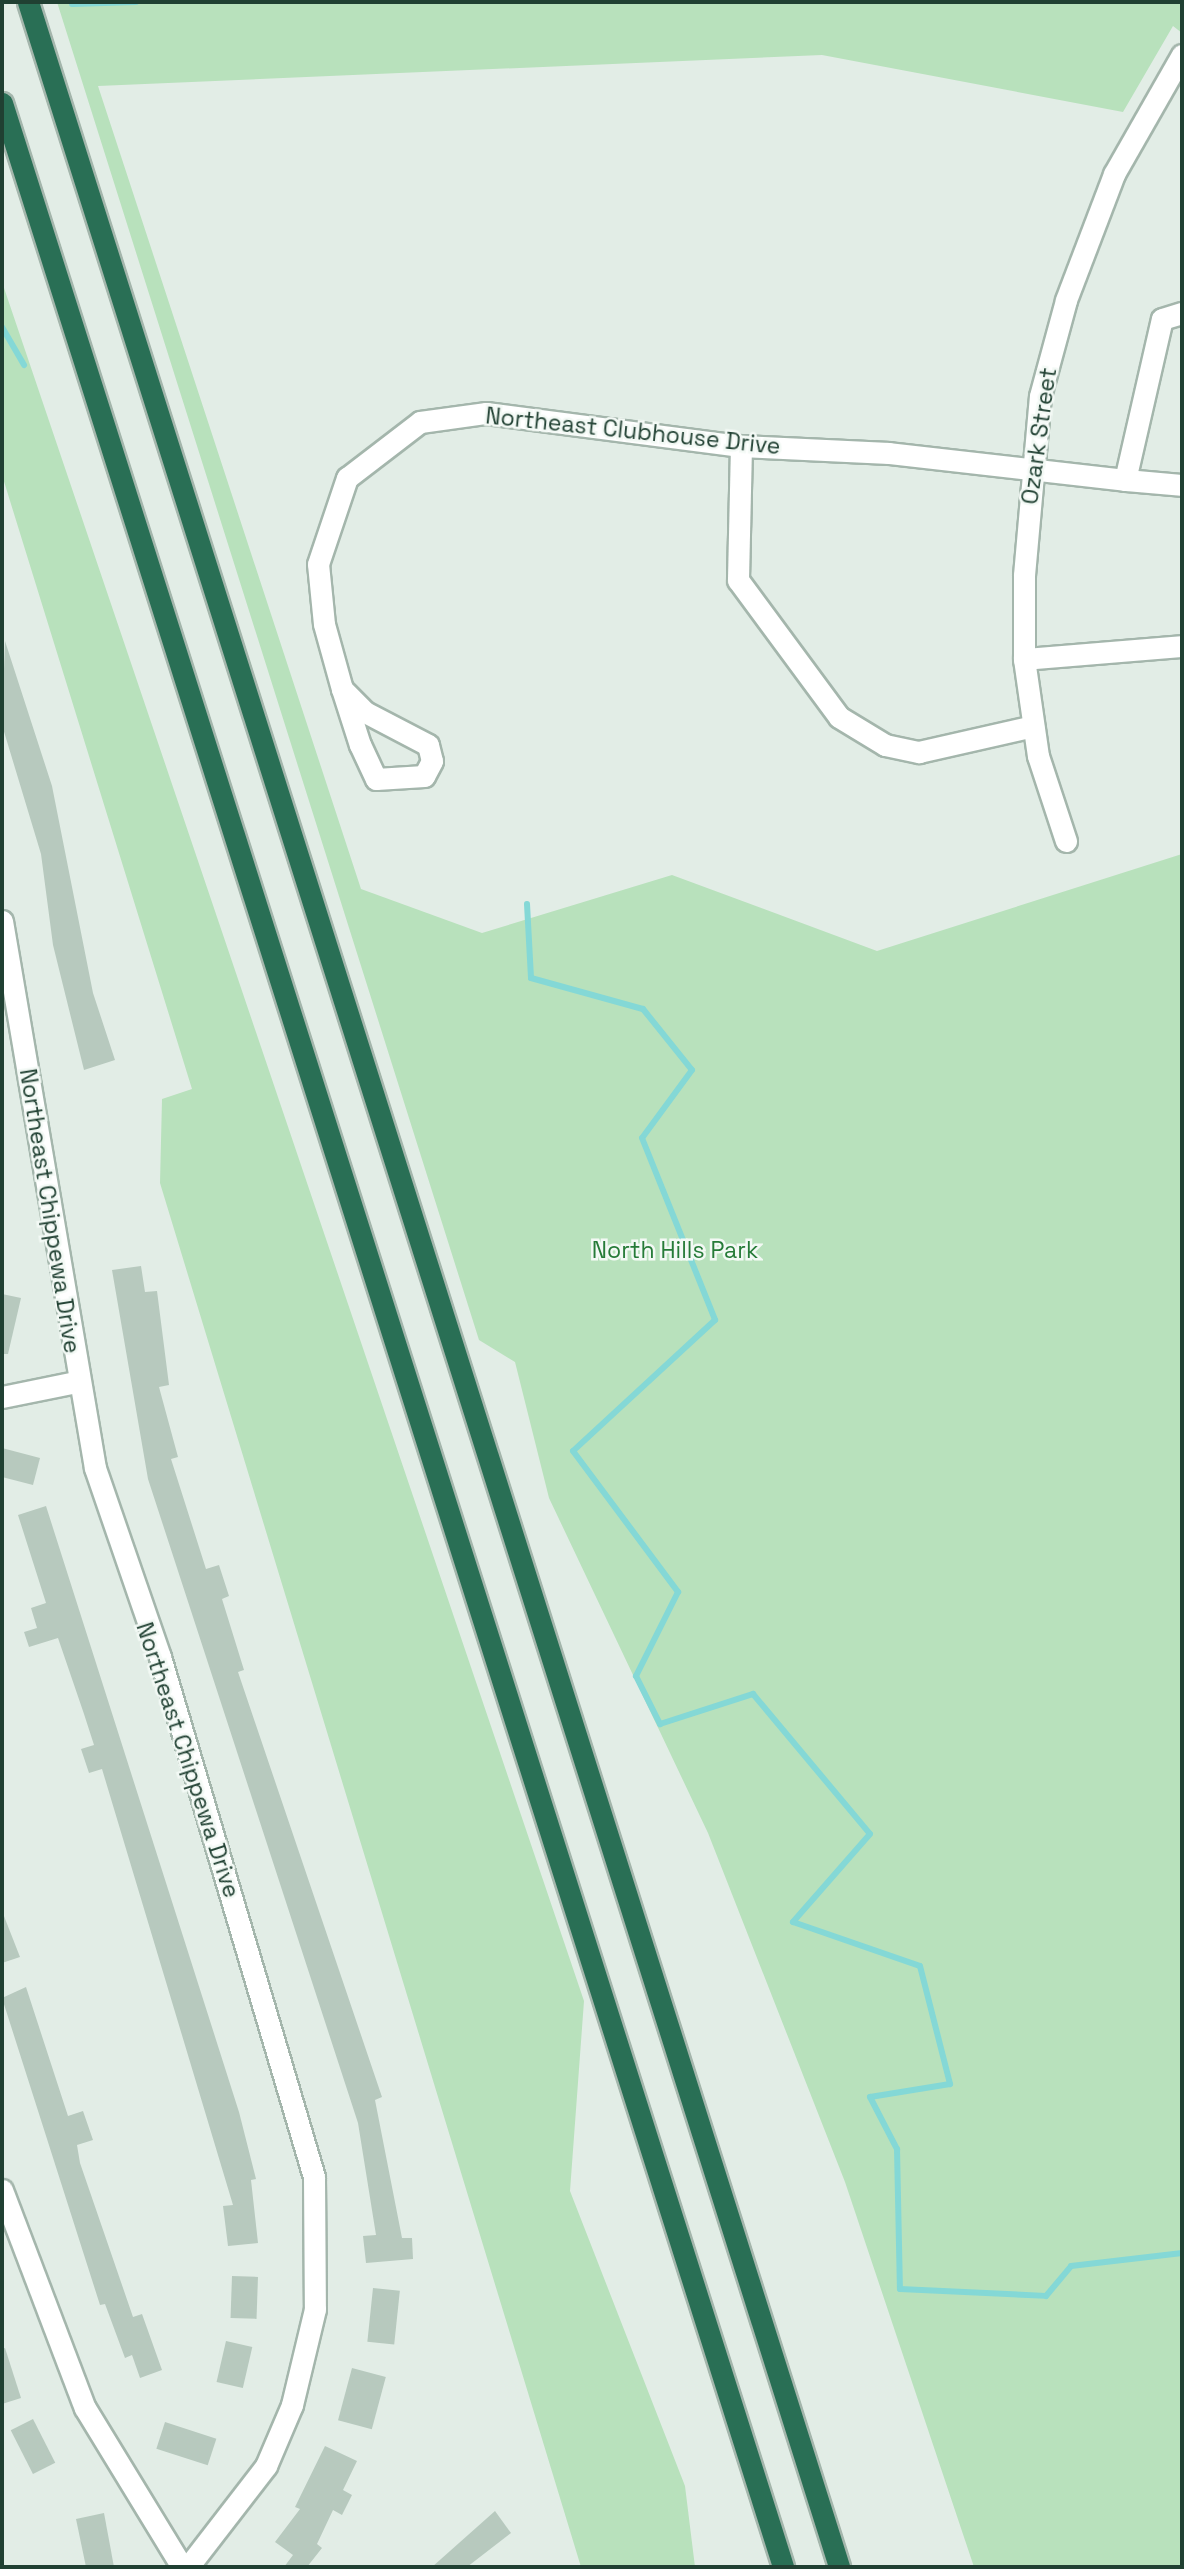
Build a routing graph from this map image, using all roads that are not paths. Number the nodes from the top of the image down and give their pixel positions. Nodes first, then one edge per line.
1 (29, 2) edge
2 (1182, 55) edge
3 (2, 103) edge
4 (1182, 313) edge
5 (741, 446) junction
6 (1031, 470) junction
7 (1125, 480) junction
8 (1182, 485) edge
9 (1182, 646) edge
10 (1024, 659) junction
11 (342, 689) junction
12 (1033, 726) junction
13 (1066, 841) dead end
14 (2, 921) edge
15 (9, 998) edge
16 (76, 1382) junction
17 (2, 1397) edge
18 (2, 2190) edge
19 (182, 2567) edge
20 (188, 2567) edge
21 (783, 2567) edge
22 (839, 2567) edge

1 - 22 highway
2 - 6 street, Ozark Street
3 - 21 highway
4 - 7 street
5 - 6 street, Northeast Clubhouse Drive
5 - 11 street, Northeast Clubhouse Drive
5 - 12 street
6 - 7 street, Northeast Clubhouse Drive
6 - 10 street, Ozark Street
7 - 8 street, Northeast Clubhouse Drive
9 - 10 street
10 - 12 street, Ozark Street
11 - 11 street, Northeast Clubhouse Drive
12 - 13 street, Ozark Street
14 - 15 street, Northeast Chippewa Drive
15 - 16 street, Northeast Chippewa Drive
16 - 17 street
16 - 20 street, Northeast Chippewa Drive
18 - 19 street

